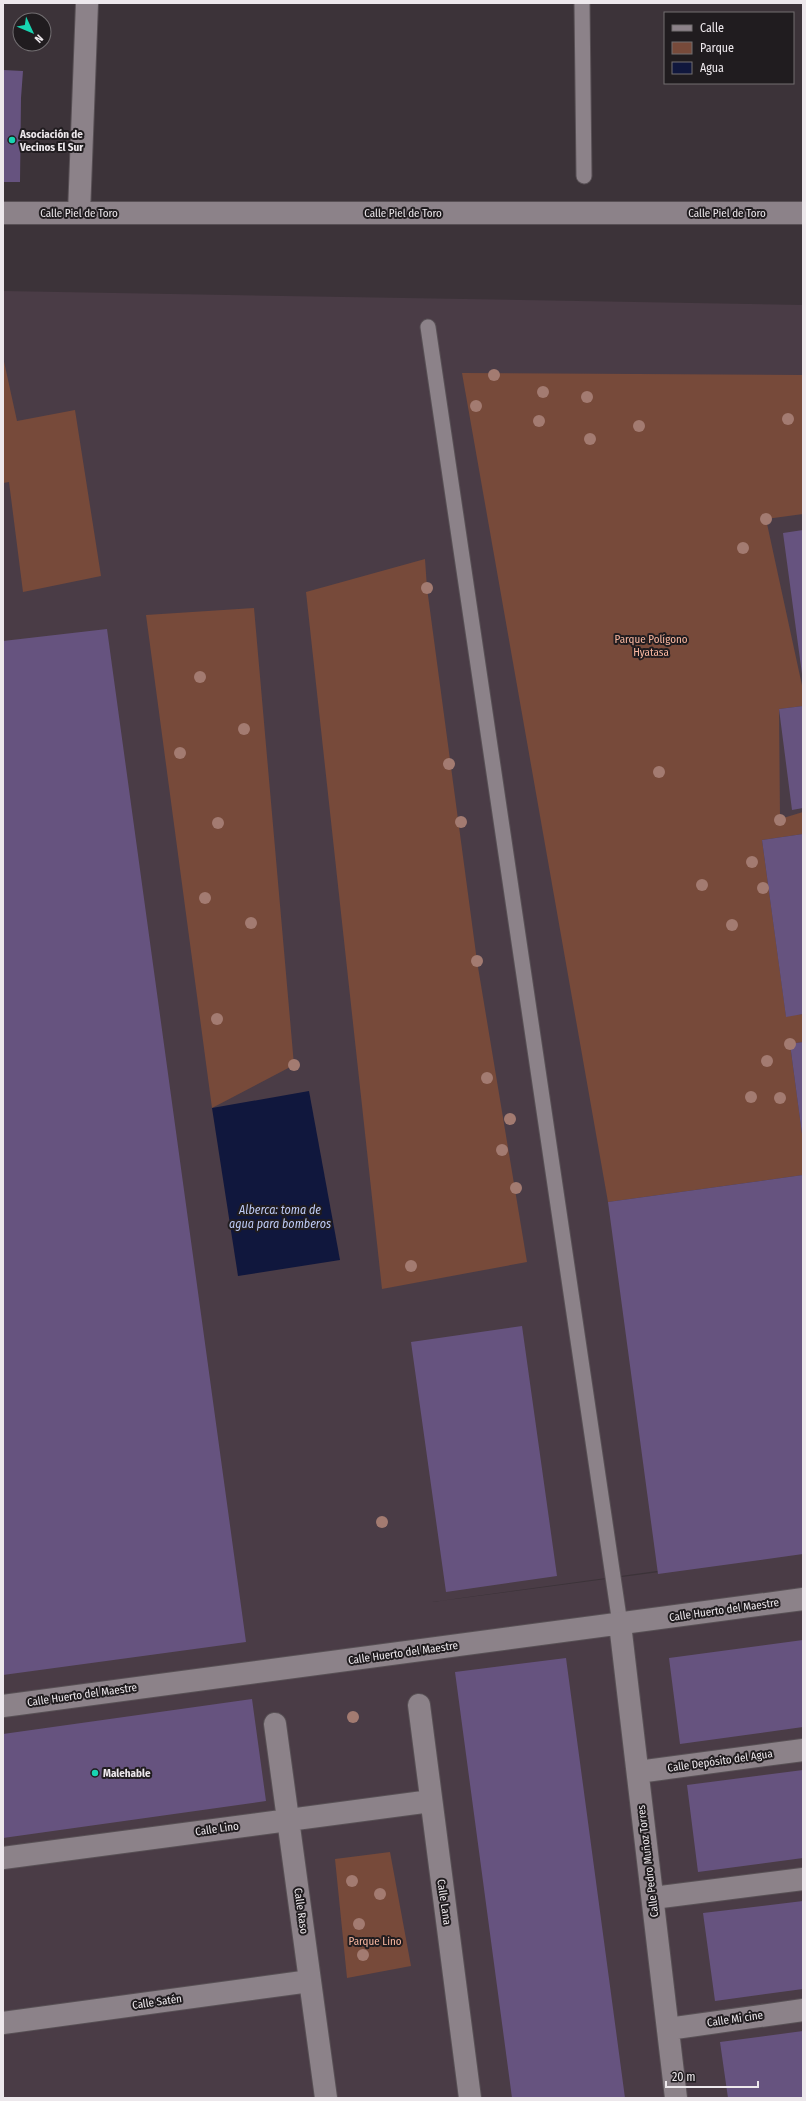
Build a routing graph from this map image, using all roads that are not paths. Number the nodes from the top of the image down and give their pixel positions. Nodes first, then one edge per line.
1 (87, 3) edge
2 (582, 3) edge
3 (584, 176) dead end
4 (79, 213) junction
5 (803, 213) edge
6 (3, 214) edge
7 (428, 327) dead end
8 (803, 1599) edge
9 (620, 1624) junction
10 (3, 1706) edge
11 (419, 1706) dead end
12 (275, 1724) dead end
13 (803, 1750) edge
14 (638, 1772) junction
15 (431, 1801) junction
16 (288, 1819) junction
17 (3, 1858) edge
18 (803, 1879) edge
19 (652, 1898) junction
20 (310, 1981) junction
21 (803, 2010) edge
22 (3, 2023) edge
23 (668, 2029) junction
24 (326, 2098) edge
25 (470, 2098) edge
26 (676, 2098) edge

1 - 4 street
2 - 3 lane
4 - 5 street, Calle Piel de Toro
4 - 6 street, Calle Piel de Toro
7 - 9 lane
8 - 9 street, Calle Huerto del Maestre
9 - 10 street, Calle Huerto del Maestre
9 - 14 street, Calle Pedro Muñoz Torres
11 - 15 street, Calle Lana
12 - 16 street, Calle Raso
13 - 14 street, Calle Depósito del Agua
14 - 19 street, Calle Pedro Muñoz Torres
15 - 16 street, Calle Lino
15 - 25 street, Calle Lana
16 - 17 street, Calle Lino
16 - 20 street, Calle Raso
18 - 19 street
19 - 23 street, Calle Pedro Muñoz Torres
20 - 22 street, Calle Satén
20 - 24 street, Calle Raso
21 - 23 street, Calle Mi cine
23 - 26 street, Calle Pedro Muñoz Torres

